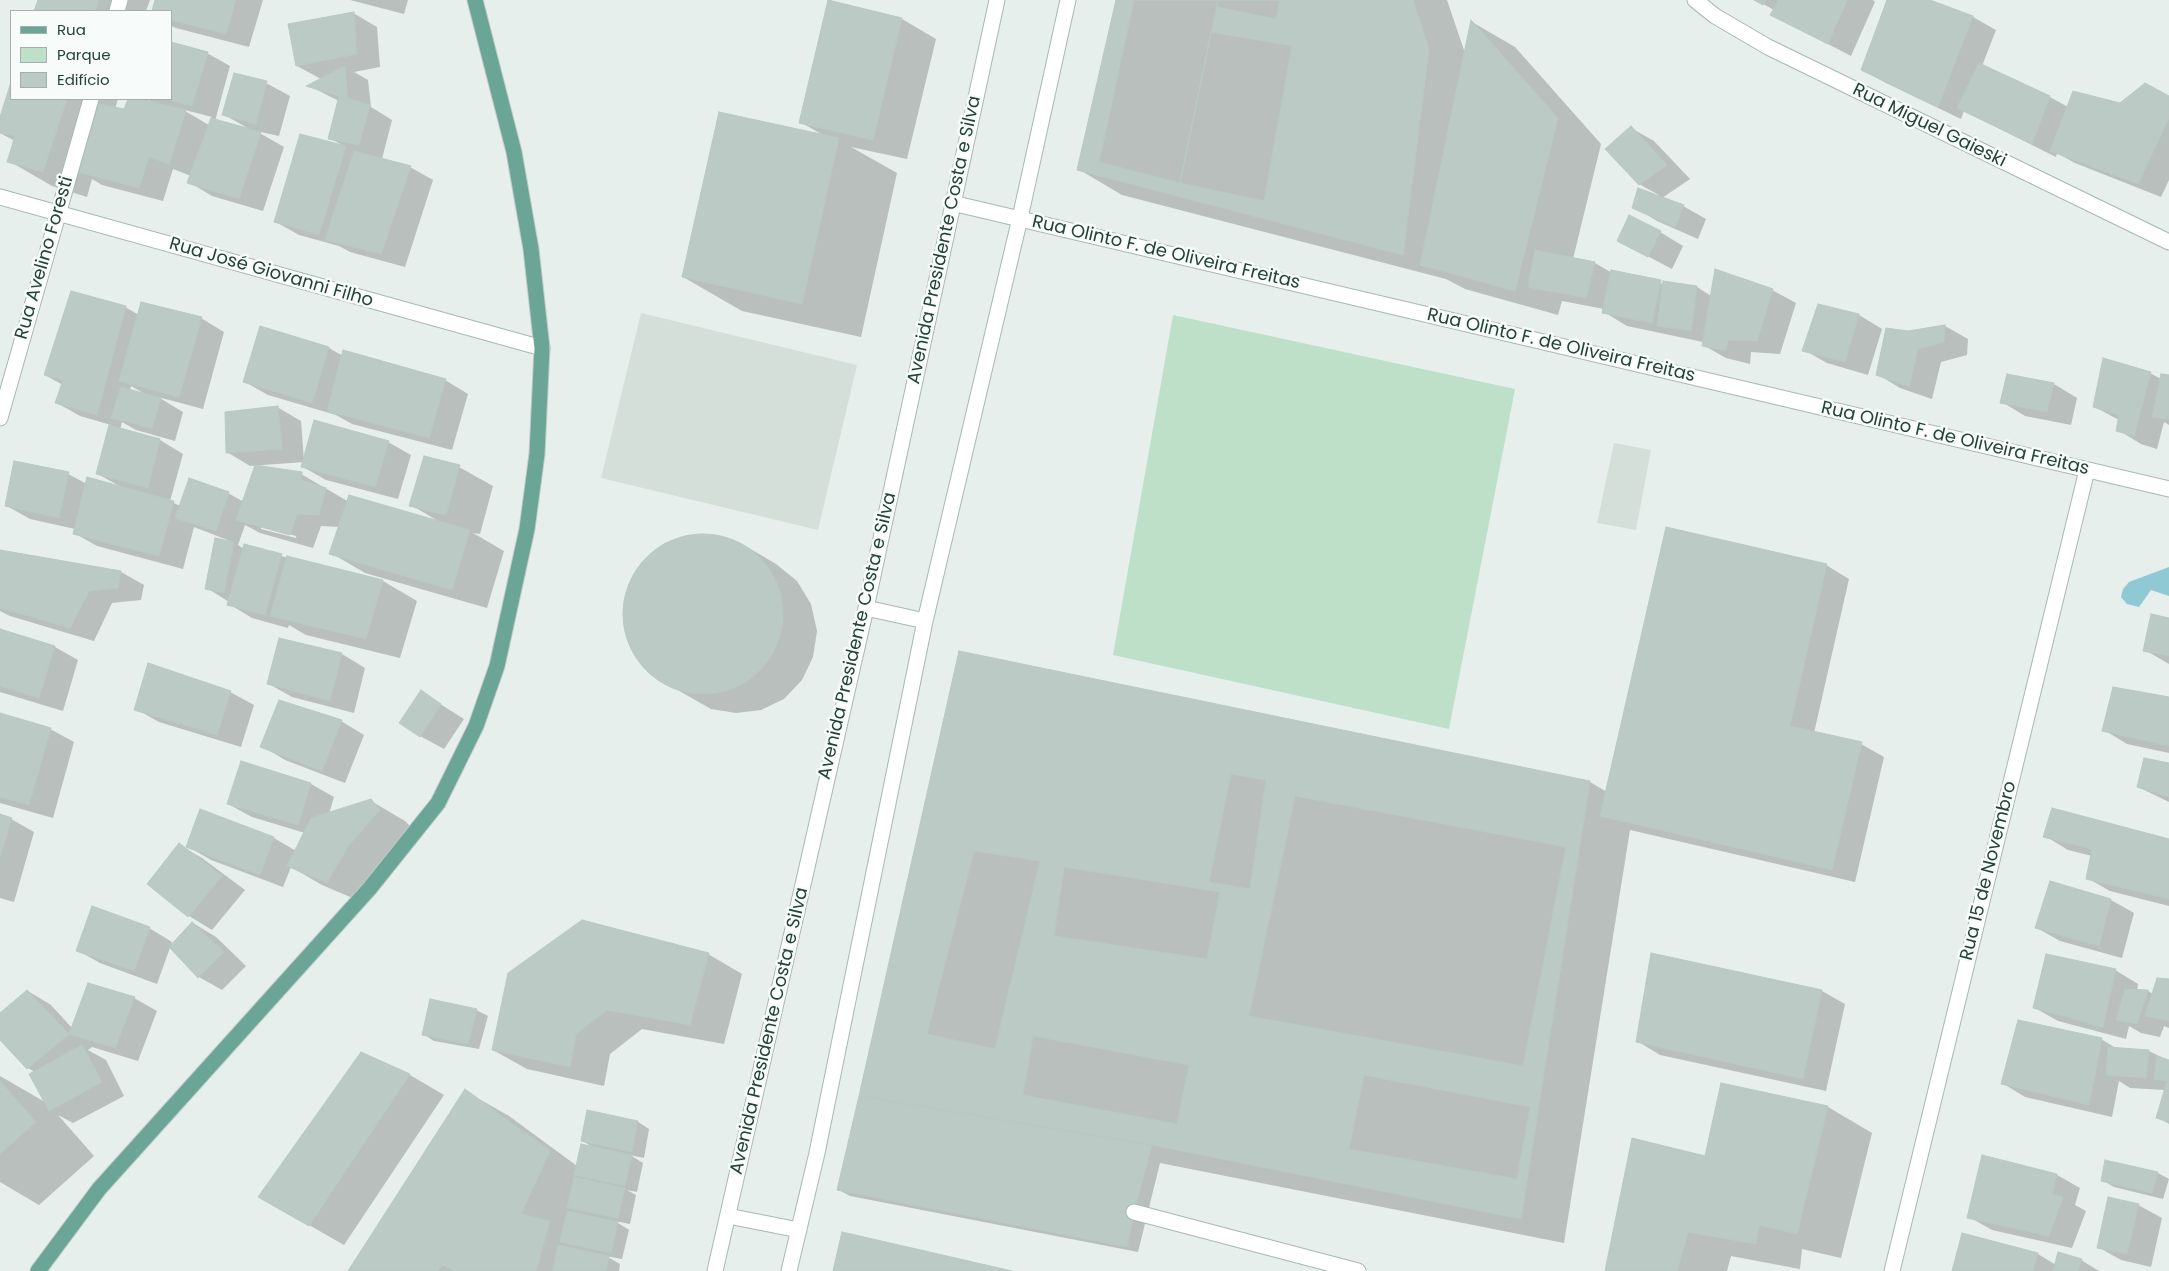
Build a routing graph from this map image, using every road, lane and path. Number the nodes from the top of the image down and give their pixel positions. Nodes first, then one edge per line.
1 (475, 0) edge
2 (997, 0) edge
3 (1068, 0) edge
4 (1695, 0) edge
5 (91, 100) edge
6 (0, 197) edge
7 (952, 203) junction
8 (57, 213) junction
9 (1020, 218) junction
10 (2169, 242) edge
11 (542, 348) junction
12 (0, 418) edge
13 (2087, 470) junction
14 (2169, 489) edge
15 (866, 608) junction
16 (925, 621) junction
17 (1134, 1212) dead end
18 (728, 1216) junction
19 (798, 1230) junction
20 (38, 1271) edge
21 (715, 1271) edge
22 (789, 1271) edge
23 (1358, 1271) edge
24 (1892, 1271) edge

1 - 11 main road
2 - 7 street, Avenida Presidente Costa e Silva
3 - 9 street
4 - 10 street, Rua Miguel Gaieski
5 - 8 street, Rua Avelino Foresti
6 - 8 street, Rua José Giovanni Filho
7 - 9 street, Rua Olinto F. de Oliveira Freitas
7 - 15 street, Avenida Presidente Costa e Silva
8 - 11 street, Rua José Giovanni Filho
8 - 12 street, Rua Avelino Foresti
9 - 13 street, Rua Olinto F. de Oliveira Freitas
9 - 16 street
11 - 20 main road
13 - 14 street, Rua Olinto F. de Oliveira Freitas
13 - 24 street, Rua 15 de Novembro
15 - 16 street
15 - 18 street, Avenida Presidente Costa e Silva
16 - 19 street
17 - 23 street
18 - 19 street
18 - 21 street, Avenida Presidente Costa e Silva
19 - 22 street

